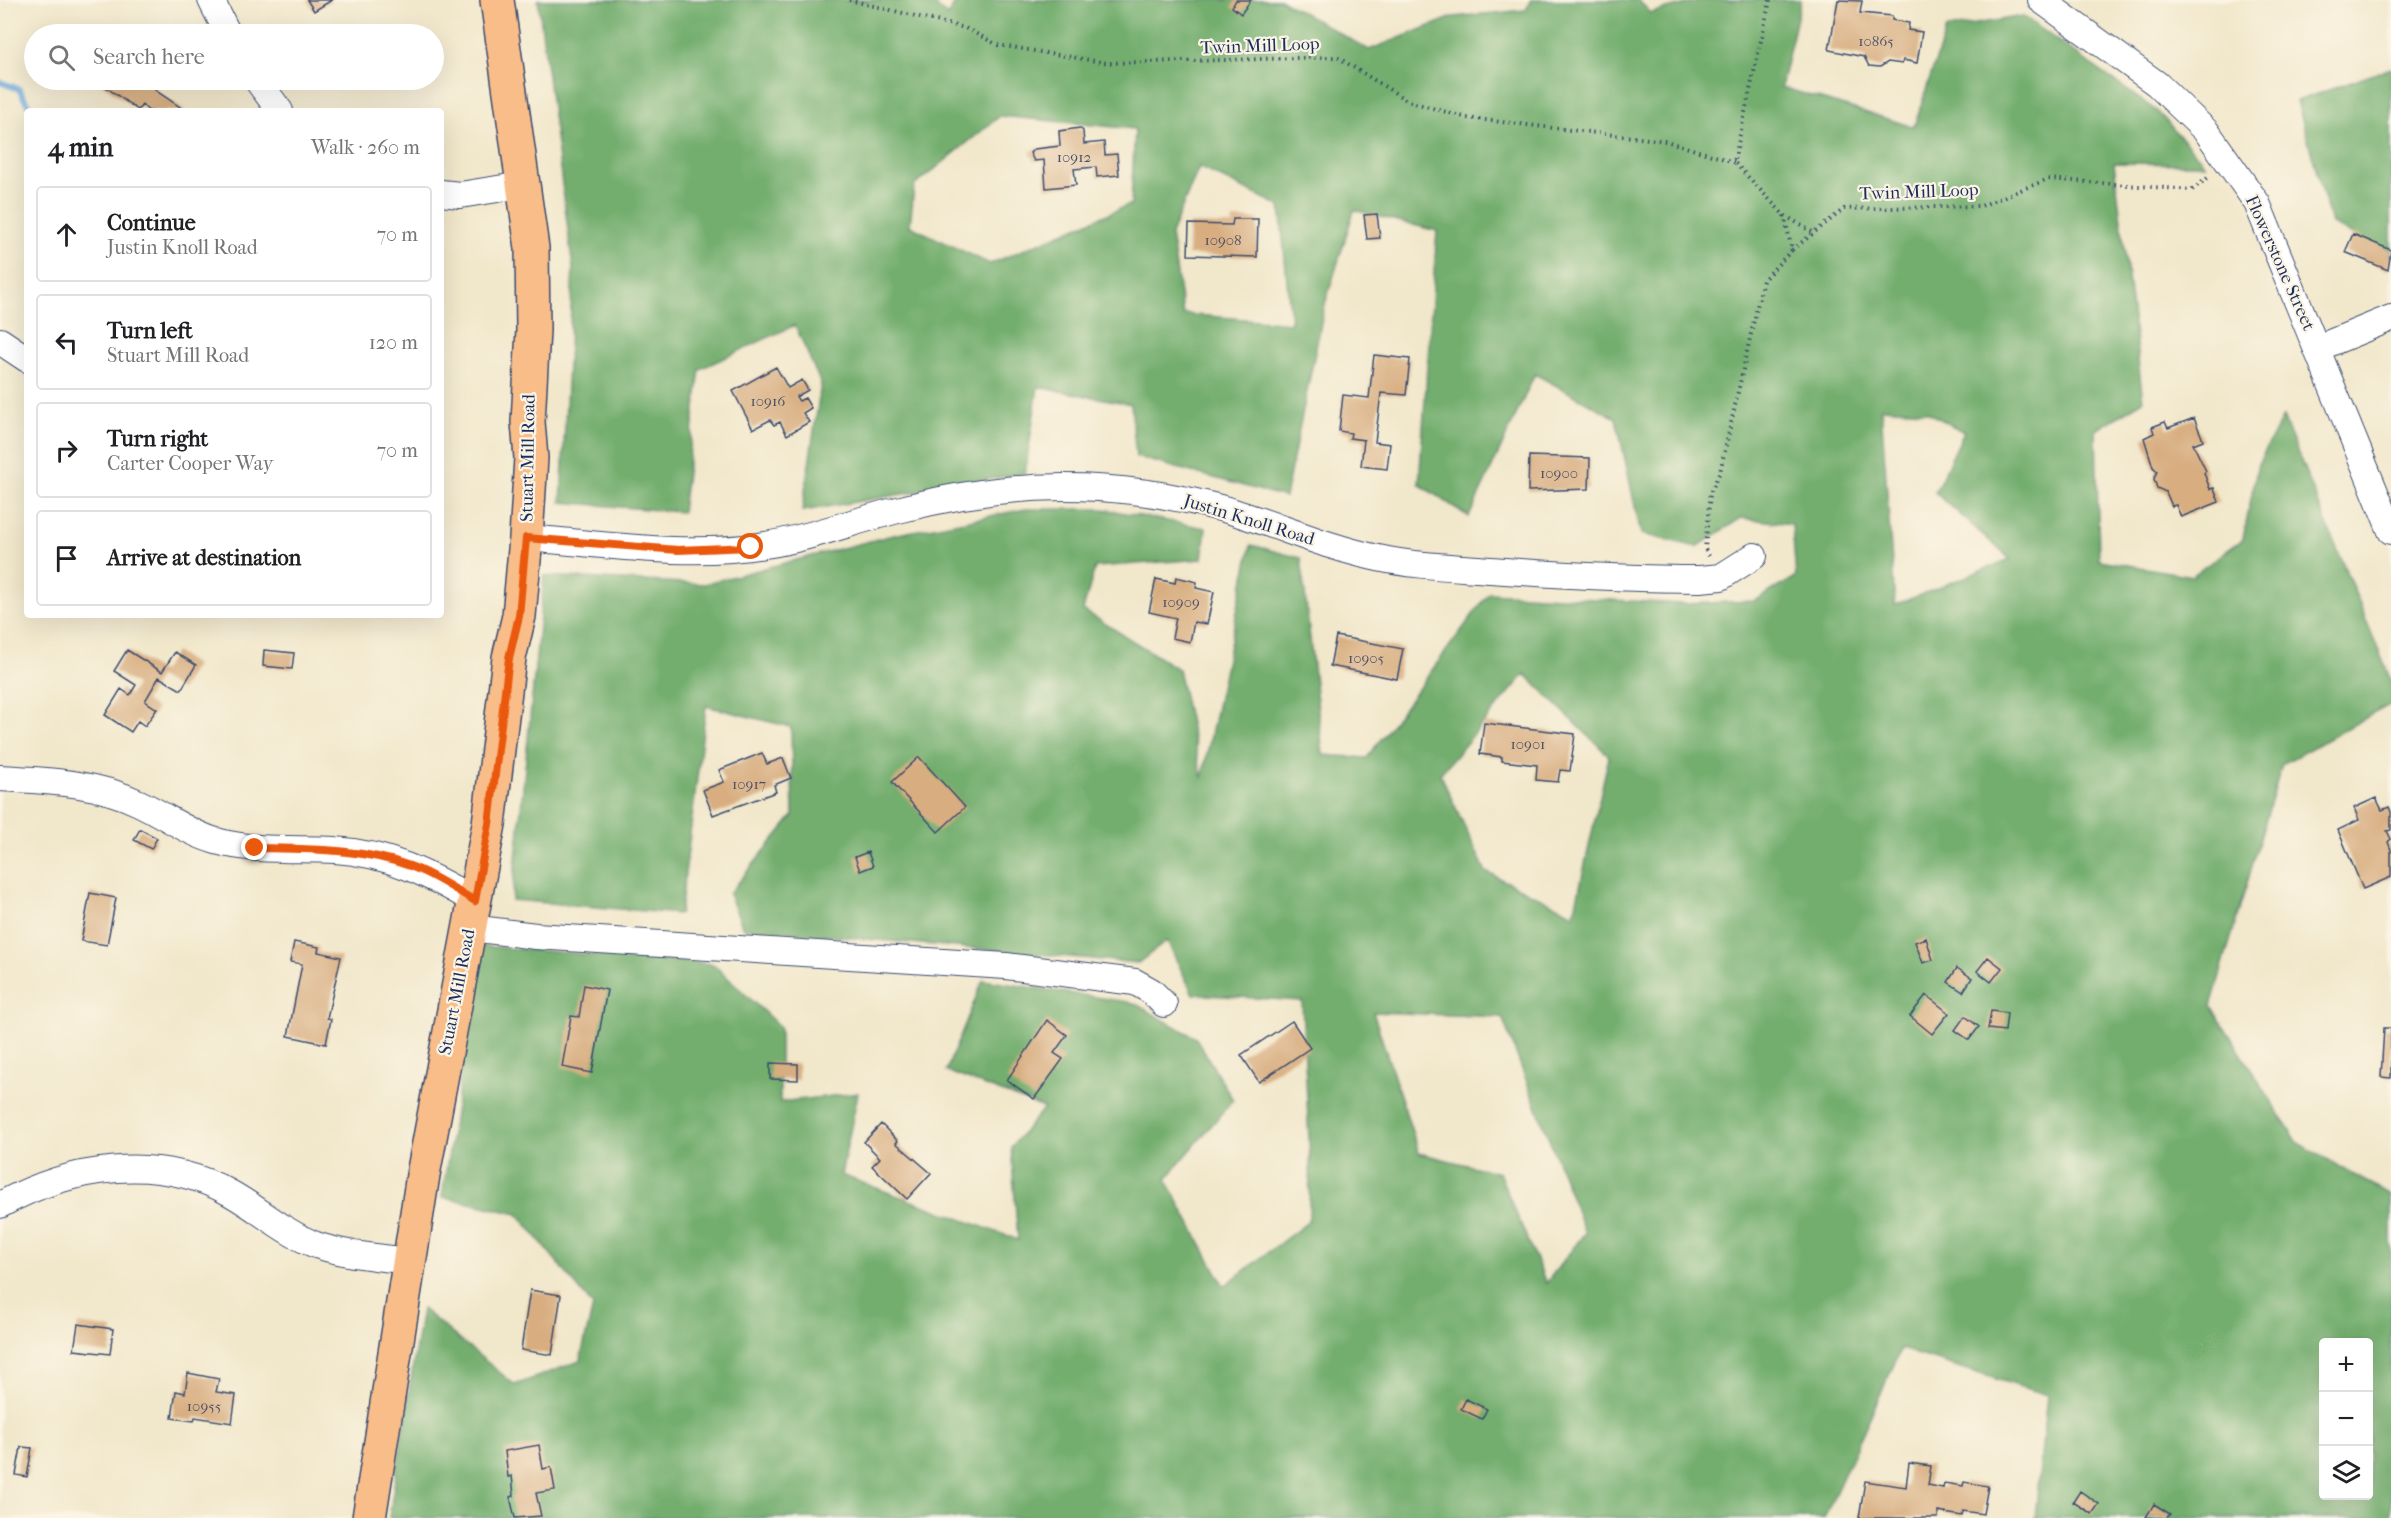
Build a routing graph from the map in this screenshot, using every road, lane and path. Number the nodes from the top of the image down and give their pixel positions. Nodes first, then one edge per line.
1 (211, 0) edge
2 (496, 0) edge
3 (849, 0) edge
4 (1770, 0) edge
5 (2041, 0) edge
6 (223, 24) edge
7 (264, 90) edge
8 (278, 108) edge
9 (1734, 162) junction
10 (2228, 162) junction
11 (522, 185) junction
12 (444, 193) edge
13 (1784, 215) junction
14 (1814, 233) junction
15 (1792, 250) junction
16 (2391, 318) edge
17 (0, 341) edge
18 (2318, 348) junction
19 (24, 357) edge
20 (2391, 531) edge
21 (526, 538) junction
22 (1754, 556) dead end
23 (1721, 577) junction
24 (0, 778) edge
25 (472, 915) junction
26 (1164, 1004) dead end
27 (0, 1205) edge
28 (410, 1261) junction
29 (369, 1518) edge

1 - 6 street
2 - 11 main road, Stuart Mill Road
3 - 9 path, Twin Mill Loop
4 - 9 path
5 - 10 street, Flowerstone Street
7 - 8 street
9 - 13 path
10 - 14 path, Twin Mill Loop
10 - 18 street, Flowerstone Street
11 - 12 street
11 - 21 main road, Stuart Mill Road
13 - 14 path
13 - 15 path
14 - 15 path, Twin Mill Loop
15 - 23 path, Twin Mill Loop
16 - 18 street
17 - 19 street
18 - 20 street, Flowerstone Street
21 - 23 street, Justin Knoll Road
21 - 25 main road, Stuart Mill Road
22 - 23 street, Justin Knoll Road
24 - 25 street
25 - 26 street
25 - 28 main road, Stuart Mill Road
27 - 28 street
28 - 29 main road, Stuart Mill Road

